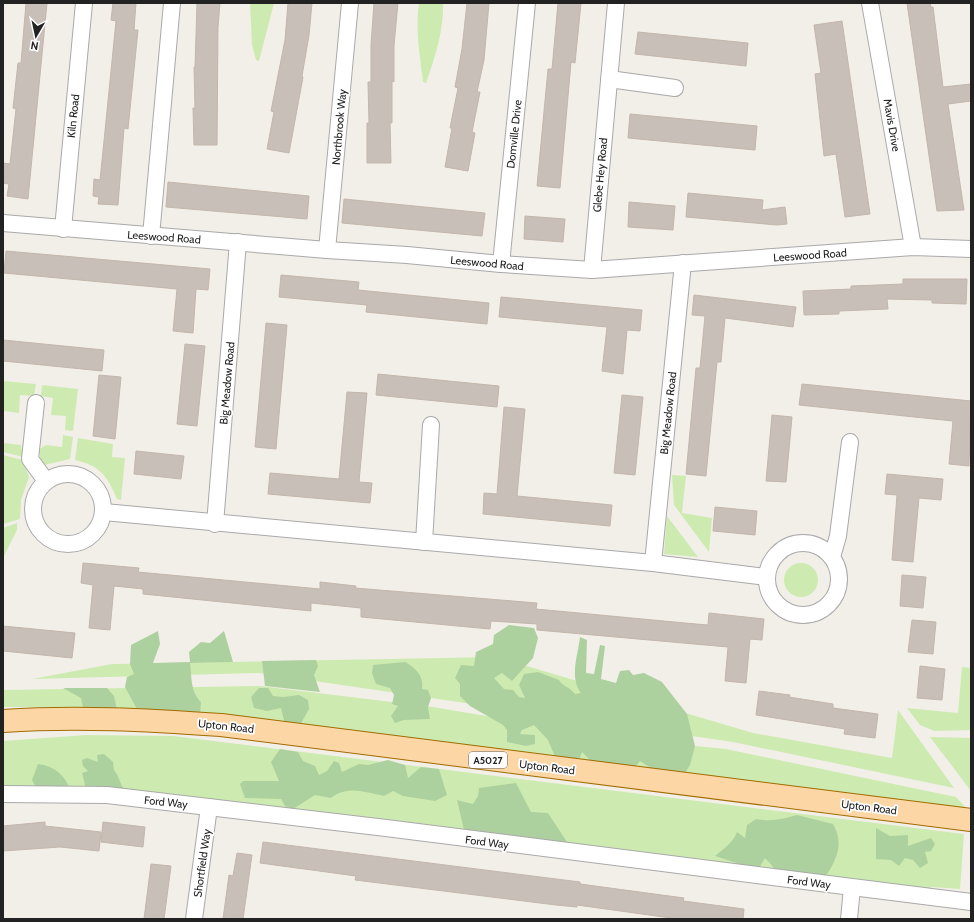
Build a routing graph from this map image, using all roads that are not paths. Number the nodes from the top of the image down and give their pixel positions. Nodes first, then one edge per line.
1 (84, 3) edge
2 (172, 3) edge
3 (350, 3) edge
4 (527, 3) edge
5 (616, 3) edge
6 (870, 3) edge
7 (609, 79) junction
8 (675, 88) dead end
9 (3, 223) edge
10 (63, 229) junction
11 (151, 236) junction
12 (238, 242) junction
13 (913, 247) junction
14 (971, 249) edge
15 (328, 250) junction
16 (683, 263) junction
17 (501, 264) junction
18 (592, 270) junction
19 (36, 403) dead end
20 (431, 425) dead end
21 (850, 442) dead end
22 (46, 482) junction
23 (104, 512) junction
24 (216, 524) junction
25 (424, 542) junction
26 (832, 557) junction
27 (653, 563) junction
28 (766, 577) junction
29 (3, 721) edge
30 (3, 794) edge
31 (209, 807) junction
32 (971, 820) edge
33 (852, 888) junction
34 (971, 902) edge
35 (194, 919) edge
36 (849, 919) edge

1 - 10 street, Kiln Road
2 - 11 street
3 - 15 street, Northbrook Way
4 - 17 street, Domville Drive
5 - 7 street, Glebe Hey Road
6 - 13 street, Mavis Drive
7 - 8 street
7 - 18 street, Glebe Hey Road
9 - 10 street, Leeswood Road
10 - 11 street, Leeswood Road
11 - 12 street, Leeswood Road
12 - 15 street, Leeswood Road
12 - 24 street, Big Meadow Road
13 - 14 street, Leeswood Road
13 - 16 street, Leeswood Road
15 - 17 street, Leeswood Road
16 - 18 street, Leeswood Road
16 - 27 street, Big Meadow Road
17 - 18 street, Leeswood Road
19 - 22 street
20 - 25 street
21 - 26 street
22 - 23 street
22 - 23 street
23 - 24 street
24 - 25 street
25 - 27 street
26 - 28 street
26 - 28 street
27 - 28 street
29 - 32 main road, Upton Road / A5027
30 - 31 street, Ford Way
31 - 33 street, Ford Way
31 - 35 street, Shortfield Way
33 - 34 street, Ford Way
33 - 36 street

